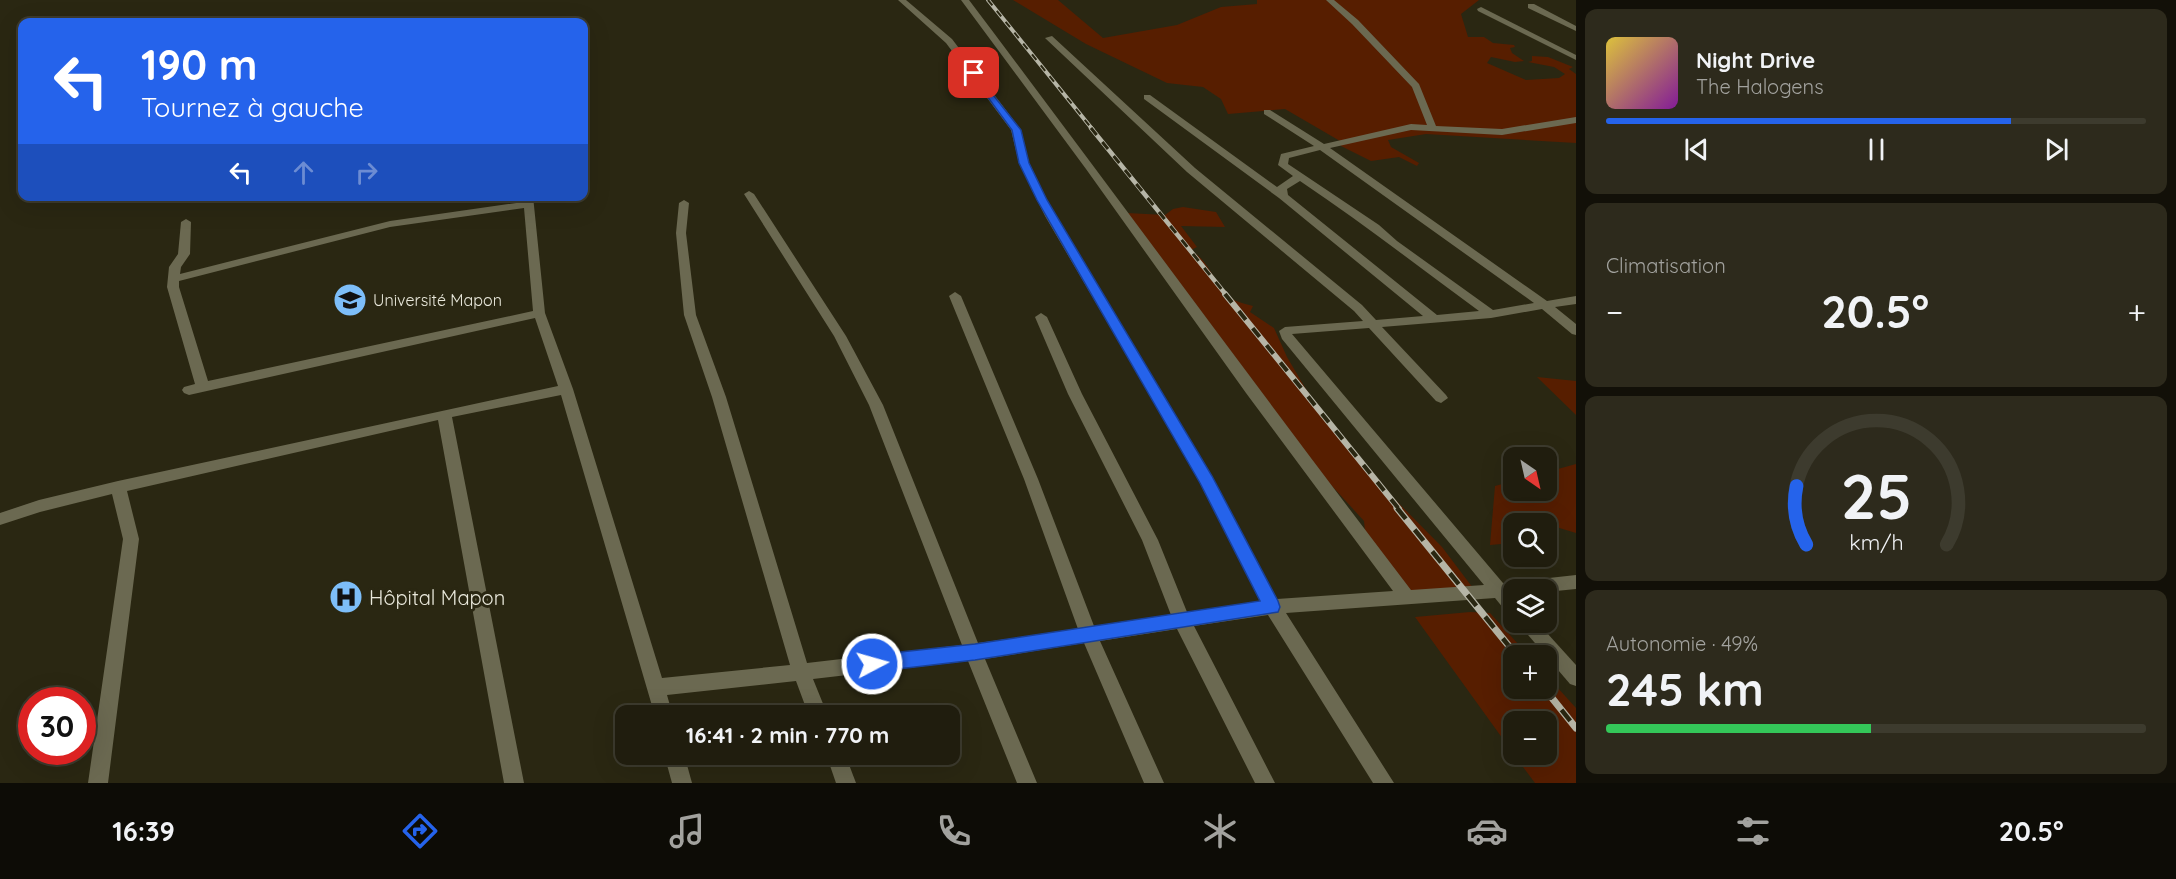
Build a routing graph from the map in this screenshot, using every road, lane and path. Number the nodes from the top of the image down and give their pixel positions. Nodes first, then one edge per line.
1 (902, 0) edge
2 (965, 0) edge
3 (1330, 0) edge
4 (1531, 6) dead end
5 (1481, 9) dead end
6 (1576, 29) edge
7 (1049, 38) dead end
8 (1576, 58) edge
9 (1146, 97) dead end
10 (1266, 112) dead end
11 (1576, 120) edge
12 (1432, 126) junction
13 (1322, 147) junction
14 (1299, 177) junction
15 (750, 194) dead end
16 (1282, 196) junction
17 (522, 201) edge
18 (528, 201) edge
19 (684, 203) dead end
20 (186, 222) dead end
21 (173, 279) junction
22 (955, 297) dead end
23 (1576, 300) edge
24 (1546, 306) junction
25 (539, 313) junction
26 (1491, 314) junction
27 (1041, 317) dead end
28 (1434, 318) junction
29 (1372, 322) junction
30 (1576, 331) edge
31 (566, 389) junction
32 (1441, 398) dead end
33 (444, 414) junction
34 (118, 487) junction
35 (0, 519) edge
36 (1576, 582) edge
37 (1497, 591) junction
38 (1407, 597) junction
39 (1503, 597) edge
40 (1272, 607) junction
41 (1182, 621) junction
42 (1536, 633) edge
43 (1089, 634) junction
44 (975, 652) junction
45 (801, 672) junction
46 (1576, 678) edge
47 (657, 687) junction
48 (661, 705) edge
49 (814, 705) edge
50 (678, 765) edge
51 (839, 765) edge
52 (98, 783) edge
53 (514, 783) edge
54 (682, 783) edge
55 (846, 783) edge
56 (1027, 783) edge
57 (1154, 783) edge
58 (1265, 783) edge
59 (1384, 783) edge

1 - 40 street
2 - 38 street
3 - 12 street
4 - 6 street
5 - 8 street
7 - 29 street
9 - 16 street
10 - 13 street
11 - 12 street
12 - 13 street
13 - 14 street
13 - 24 street
14 - 16 street
14 - 26 street
15 - 44 street
16 - 28 street
17 - 21 street
18 - 25 street
19 - 45 street
20 - 21 street
21 - 25 street
22 - 43 street
23 - 24 street
24 - 26 street
24 - 30 street
25 - 31 street
26 - 28 street
27 - 41 street
28 - 29 street
29 - 32 street
29 - 37 street
31 - 33 street
31 - 47 street
33 - 34 street
33 - 53 street
34 - 35 street
34 - 52 street
36 - 37 street
37 - 38 street
37 - 39 street
38 - 40 street
40 - 41 street
40 - 59 street
41 - 43 street
41 - 58 street
42 - 46 street
43 - 44 street
43 - 57 street
44 - 45 street
44 - 56 street
45 - 47 street
45 - 49 street
47 - 48 street
50 - 54 street
51 - 55 street

